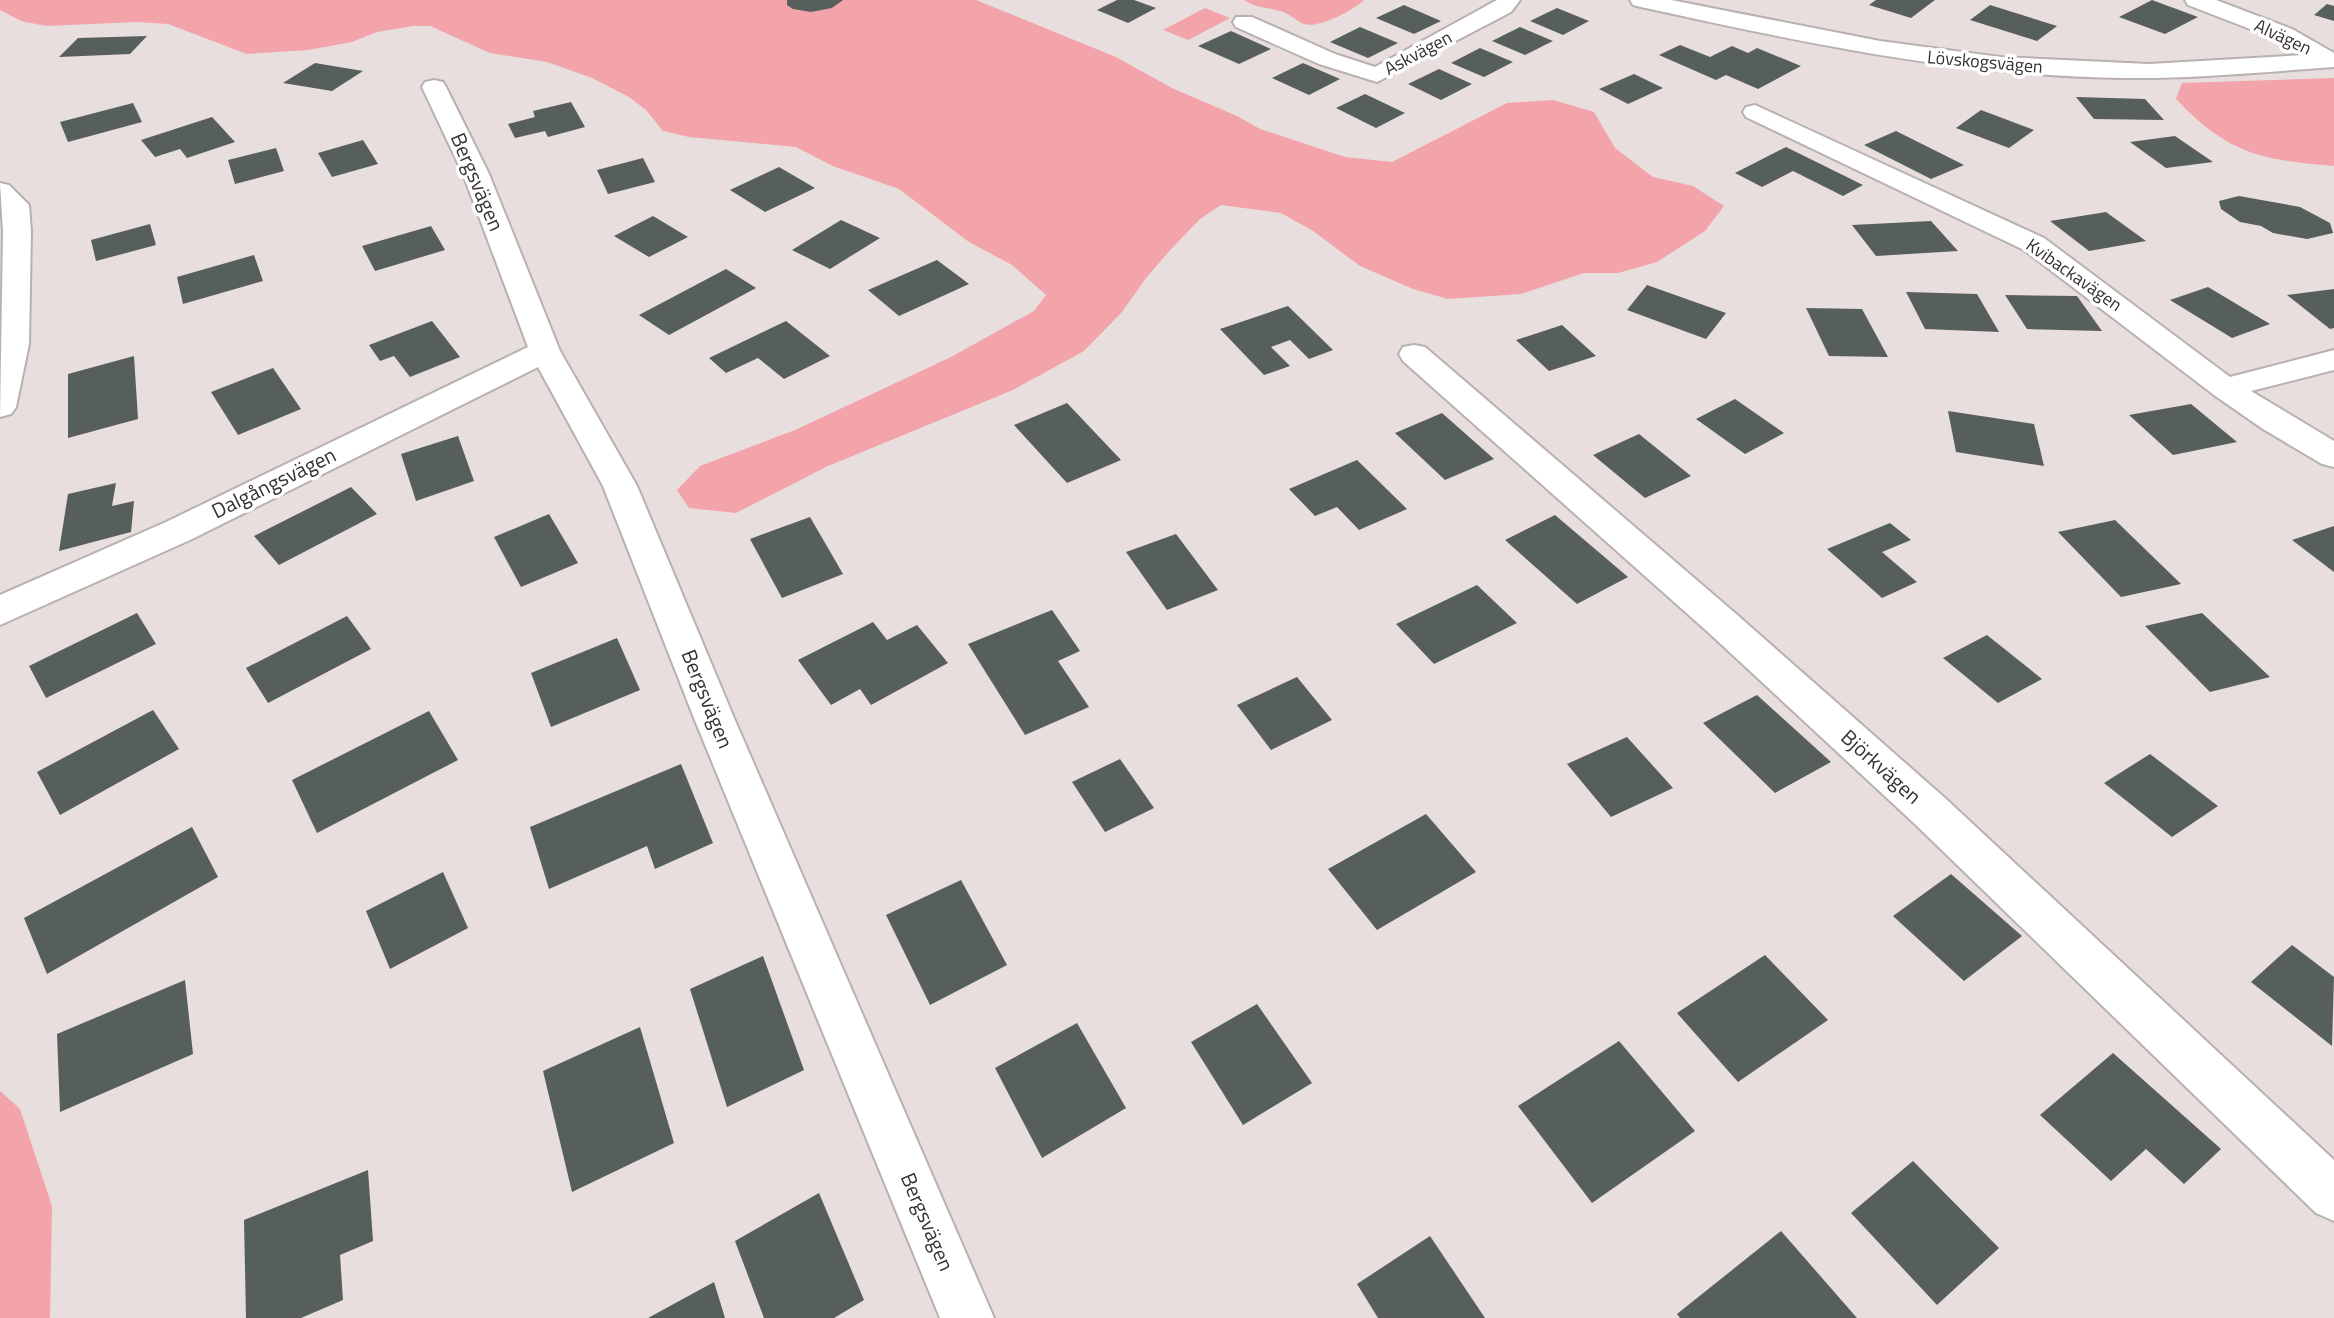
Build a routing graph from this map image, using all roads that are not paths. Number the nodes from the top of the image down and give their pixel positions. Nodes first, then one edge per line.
1 (1509, 0) edge
2 (1642, 0) edge
3 (2196, 0) edge
4 (1244, 22) dead end
5 (2332, 60) edge
6 (434, 86) dead end
7 (1755, 111) dead end
8 (0, 191) edge
9 (545, 351) junction
10 (1414, 354) dead end
11 (2334, 360) edge
12 (2225, 388) junction
13 (0, 407) edge
14 (2334, 456) edge
15 (0, 611) edge
16 (2334, 1195) edge
17 (967, 1318) edge

1 - 4 street, Askvägen
2 - 5 street, Lövskogsvägen
3 - 5 street, Alvägen
6 - 9 street, Bergsvägen
7 - 12 street, Kvibackavägen
8 - 13 street
9 - 15 street, Dalgångsvägen
9 - 17 street, Bergsvägen
10 - 16 street, Björkvägen
11 - 12 street
12 - 14 street, Kvibackavägen

